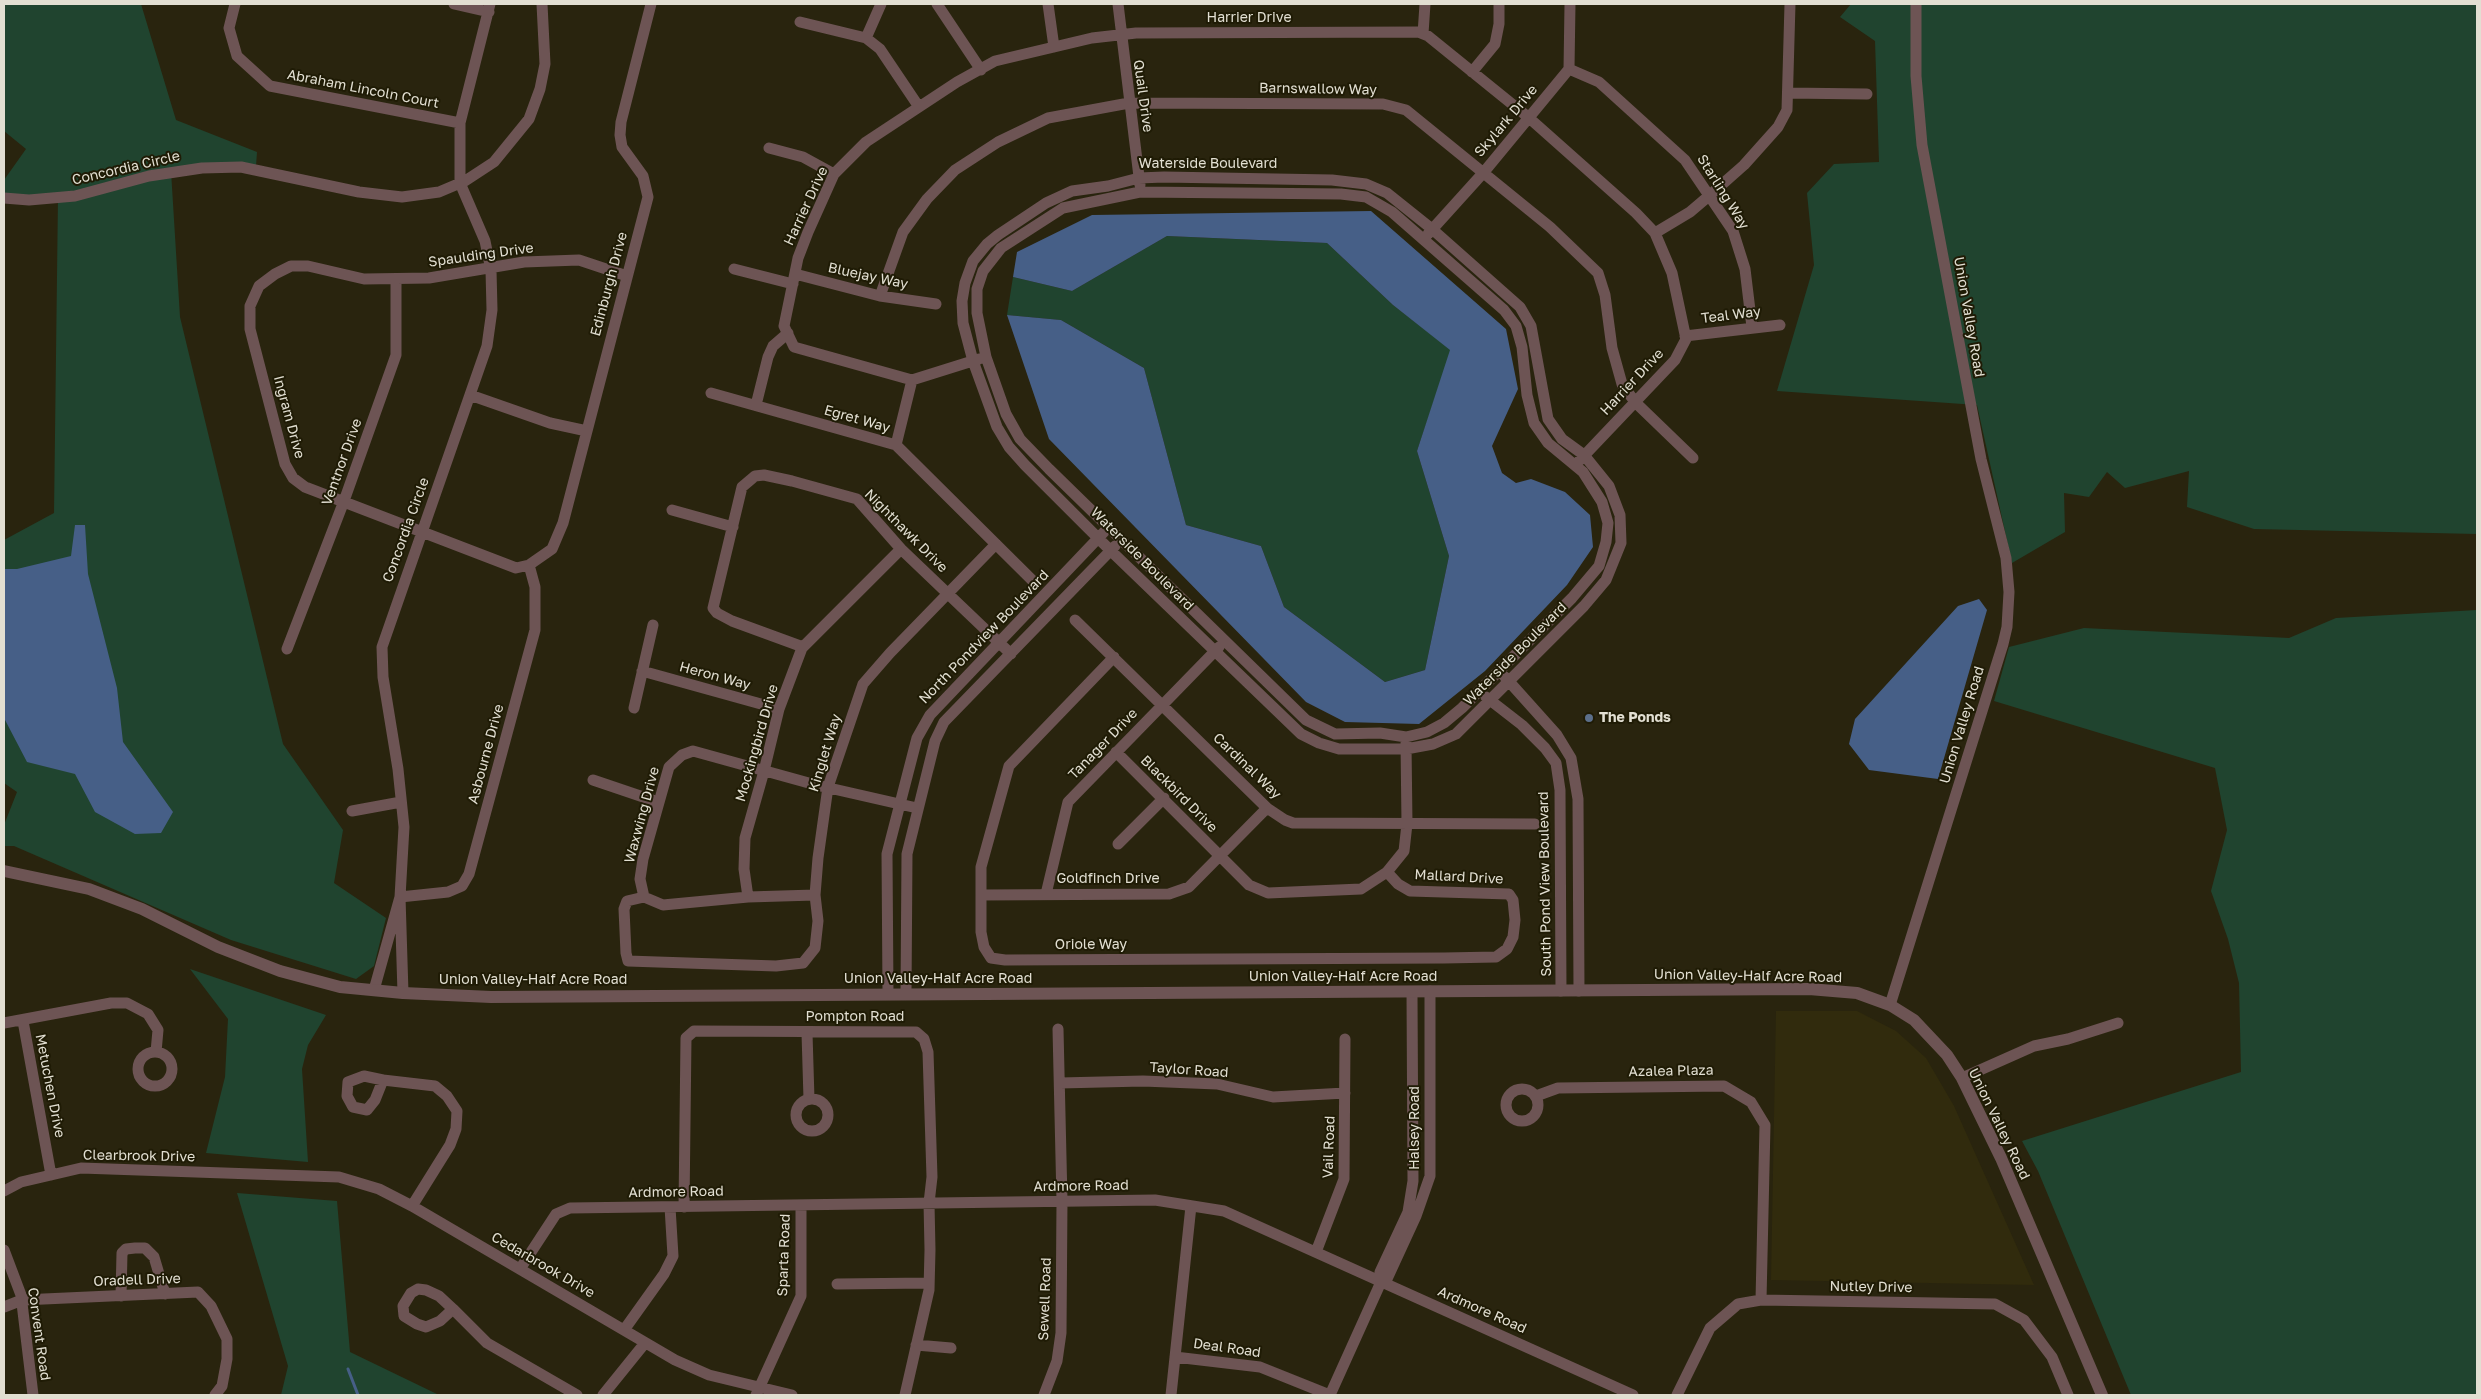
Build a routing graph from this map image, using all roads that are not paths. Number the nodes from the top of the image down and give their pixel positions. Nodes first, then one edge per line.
1 (235, 4) edge
2 (454, 4) edge
3 (542, 4) edge
4 (651, 4) edge
5 (881, 4) edge
6 (937, 4) edge
7 (1048, 4) edge
8 (1118, 4) edge
9 (1425, 4) edge
10 (1499, 4) edge
11 (1570, 4) edge
12 (1790, 4) edge
13 (1916, 4) edge
14 (489, 8) edge
15 (800, 22) dead end
16 (1423, 34) junction
17 (1120, 35) junction
18 (866, 38) junction
19 (1054, 47) junction
20 (1569, 69) junction
21 (980, 70) junction
22 (1472, 72) junction
23 (1788, 93) junction
24 (1867, 94) dead end
25 (1129, 103) junction
26 (919, 107) junction
27 (1528, 118) junction
28 (460, 123) junction
29 (768, 148) dead end
30 (1484, 172) junction
31 (834, 174) junction
32 (1139, 178) junction
33 (460, 182) junction
34 (1140, 192) junction
35 (1710, 195) junction
36 (4, 198) edge
37 (1432, 229) junction
38 (1655, 233) junction
39 (1422, 240) junction
40 (491, 268) junction
41 (734, 268) dead end
42 (627, 276) junction
43 (794, 279) junction
44 (396, 280) junction
45 (880, 296) junction
46 (936, 304) dead end
47 (1780, 325) dead end
48 (1752, 327) junction
49 (788, 332) junction
50 (1685, 336) junction
51 (986, 357) junction
52 (973, 361) junction
53 (912, 380) junction
54 (711, 393) dead end
55 (470, 395) junction
56 (1635, 402) junction
57 (756, 405) junction
58 (587, 431) junction
59 (896, 445) junction
60 (1584, 455) junction
61 (1693, 458) dead end
62 (1575, 466) junction
63 (344, 502) junction
64 (672, 510) dead end
65 (732, 527) junction
66 (1109, 528) junction
67 (421, 531) junction
68 (1099, 538) junction
69 (1121, 539) junction
70 (996, 544) junction
71 (902, 549) junction
72 (1110, 550) junction
73 (530, 565) junction
74 (1033, 581) dead end
75 (948, 593) junction
76 (1075, 620) dead end
77 (653, 626) dead end
78 (1226, 640) junction
79 (1000, 643) junction
80 (803, 647) junction
81 (287, 649) dead end
82 (1215, 651) junction
83 (1011, 654) junction
84 (1114, 657) junction
85 (642, 671) junction
86 (1499, 671) junction
87 (1510, 681) junction
88 (1479, 690) junction
89 (1490, 701) junction
90 (1162, 705) junction
91 (634, 708) dead end
92 (779, 709) junction
93 (1406, 737) junction
94 (1406, 750) junction
95 (1116, 752) junction
96 (764, 771) junction
97 (593, 780) dead end
98 (828, 787) junction
99 (1164, 798) junction
100 (402, 802) junction
101 (658, 802) junction
102 (900, 804) junction
103 (917, 808) junction
104 (1266, 808) junction
105 (352, 810) dead end
106 (1407, 824) junction
107 (1535, 824) dead end
108 (1118, 844) dead end
109 (1221, 857) junction
110 (4, 871) edge
111 (1387, 872) junction
112 (1046, 894) junction
113 (816, 895) junction
114 (981, 895) junction
115 (400, 897) junction
116 (644, 897) junction
117 (748, 897) junction
118 (1515, 920) joint
119 (888, 929) junction
120 (907, 931) junction
121 (374, 990) junction
122 (1430, 991) junction
123 (1561, 991) junction
124 (1579, 991) junction
125 (1412, 992) junction
126 (403, 994) junction
127 (888, 994) junction
128 (906, 994) junction
129 (1890, 1005) junction
130 (23, 1021) junction
131 (2118, 1023) dead end
132 (4, 1024) edge
133 (1058, 1029) dead end
134 (808, 1032) junction
135 (1345, 1039) dead end
136 (156, 1052) dead end
137 (1430, 1075) junction
138 (1413, 1076) junction
139 (1962, 1078) junction
140 (383, 1080) dead end
141 (1060, 1083) junction
142 (1345, 1092) junction
143 (1536, 1096) dead end
144 (809, 1099) dead end
145 (51, 1175) junction
146 (277, 1175) joint
147 (4, 1190) edge
148 (1062, 1202) junction
149 (929, 1203) junction
150 (801, 1205) junction
151 (412, 1206) junction
152 (1191, 1206) junction
153 (670, 1207) junction
154 (684, 1207) junction
155 (4, 1250) edge
156 (1316, 1252) junction
157 (520, 1269) junction
158 (1381, 1282) junction
159 (929, 1283) junction
160 (837, 1284) dead end
161 (165, 1294) junction
162 (120, 1296) junction
163 (22, 1300) junction
164 (1761, 1300) junction
165 (4, 1307) edge
166 (453, 1309) dead end
167 (624, 1330) junction
168 (645, 1343) junction
169 (916, 1345) junction
170 (951, 1348) dead end
171 (1175, 1357) junction
172 (757, 1391) edge
173 (33, 1395) edge
174 (215, 1395) edge
175 (577, 1395) edge
176 (603, 1395) edge
177 (792, 1395) edge
178 (904, 1395) edge
179 (1044, 1395) edge
180 (1170, 1395) edge
181 (1330, 1395) edge
182 (1633, 1395) edge
183 (1677, 1395) edge
184 (2068, 1395) edge
185 (2102, 1395) edge

1 - 28 street, Abraham Lincoln Court
2 - 14 street
3 - 33 street, Concordia Circle
4 - 42 street, Edinburgh Drive
5 - 18 street
6 - 21 street
7 - 19 street
8 - 17 street, Quail Drive
9 - 16 street
10 - 22 street
11 - 20 street
12 - 23 street
13 - 129 street, Union Valley Road
14 - 28 street
15 - 18 street
16 - 17 street, Harrier Drive
16 - 22 street
17 - 19 street, Harrier Drive
17 - 25 street, Quail Drive
18 - 26 street
19 - 21 street, Harrier Drive
20 - 27 street, Skylark Drive
20 - 35 street, Starling Way
21 - 26 street, Harrier Drive
22 - 27 street
23 - 24 street
23 - 35 street
25 - 30 street, Barnswallow Way
25 - 32 street, Quail Drive
25 - 45 street, Barnswallow Way
26 - 31 street, Harrier Drive
27 - 30 street, Skylark Drive
27 - 38 street
28 - 33 street
29 - 31 street
30 - 37 street, Skylark Drive
30 - 56 street, Barnswallow Way
31 - 43 street, Harrier Drive
32 - 34 street, Quail Drive
32 - 37 street, Waterside Boulevard
32 - 52 street, Waterside Boulevard
33 - 36 street, Concordia Circle
33 - 40 street, Concordia Circle
34 - 39 street, Waterside Boulevard
34 - 51 street, Waterside Boulevard
35 - 38 street
35 - 48 street, Starling Way
37 - 39 street, Skylark Drive
37 - 60 street, Waterside Boulevard
38 - 50 street
39 - 62 street, Waterside Boulevard
40 - 42 street, Spaulding Drive
40 - 44 street, Spaulding Drive
40 - 55 street, Concordia Circle
41 - 43 street, Bluejay Way
42 - 58 street, Edinburgh Drive
43 - 45 street, Bluejay Way
43 - 49 street, Harrier Drive
44 - 63 street, Ventnor Drive
44 - 63 street, Ingram Drive
45 - 46 street, Bluejay Way
47 - 48 street, Teal Way
48 - 50 street, Teal Way
49 - 53 street
49 - 57 street
50 - 56 street, Harrier Drive
51 - 52 street
51 - 66 street, Waterside Boulevard
52 - 53 street
52 - 68 street, Waterside Boulevard
53 - 59 street
54 - 57 street, Egret Way
55 - 58 street
55 - 67 street, Concordia Circle
56 - 60 street, Harrier Drive
56 - 61 street, Barnswallow Way
57 - 59 street, Egret Way
58 - 73 street, Edinburgh Drive
59 - 70 street, Egret Way
60 - 62 street, Harrier Drive
60 - 87 street, Waterside Boulevard
62 - 86 street, Waterside Boulevard
63 - 67 street, Ingram Drive
63 - 81 street, Ventnor Drive
64 - 65 street
65 - 71 street, Nighthawk Drive
65 - 80 street, Nighthawk Drive
66 - 68 street, North Pondview Boulevard
66 - 69 street, Waterside Boulevard
67 - 73 street, Ingram Drive
67 - 100 street, Concordia Circle
68 - 72 street, Waterside Boulevard
68 - 79 street, North Pondview Boulevard
69 - 72 street
69 - 78 street, Waterside Boulevard
70 - 74 street, Egret Way
70 - 75 street, Kinglet Way
71 - 75 street, Nighthawk Drive
71 - 80 street, Mockingbird Drive
72 - 82 street, Waterside Boulevard
72 - 83 street
73 - 115 street, Asbourne Drive
75 - 79 street, Nighthawk Drive
75 - 98 street, Kinglet Way
76 - 84 street, Cardinal Way
77 - 85 street
78 - 82 street, Tanager Drive
78 - 93 street, Waterside Boulevard
79 - 83 street, Nighthawk Drive
79 - 102 street, North Pondview Boulevard
80 - 92 street, Mockingbird Drive
82 - 90 street, Tanager Drive
82 - 94 street, Waterside Boulevard
83 - 103 street
84 - 90 street, Cardinal Way
84 - 114 street, Oriole Way
85 - 91 street
85 - 92 street, Heron Way
86 - 87 street
86 - 88 street, Waterside Boulevard
87 - 89 street, Waterside Boulevard
87 - 124 street
88 - 89 street, South Pond View Boulevard
88 - 93 street, Waterside Boulevard
89 - 94 street, Waterside Boulevard
89 - 123 street, South Pond View Boulevard
90 - 95 street, Tanager Drive
90 - 104 street, Cardinal Way
92 - 96 street, Mockingbird Drive
93 - 94 street
94 - 106 street
95 - 99 street, Blackbird Drive
95 - 112 street, Tanager Drive
96 - 98 street, Waxwing Drive
96 - 101 street, Waxwing Drive
96 - 117 street, Mockingbird Drive
97 - 101 street
98 - 102 street, Waxwing Drive
98 - 113 street, Kinglet Way
99 - 108 street
99 - 109 street, Blackbird Drive
100 - 105 street
100 - 115 street, Concordia Circle
101 - 116 street, Waxwing Drive
102 - 103 street, Waxwing Drive
102 - 119 street, North Pondview Boulevard
103 - 120 street
104 - 106 street, Cardinal Way
104 - 109 street, Goldfinch Drive
106 - 107 street, Cardinal Way
106 - 111 street
109 - 111 street
109 - 112 street, Goldfinch Drive
110 - 121 street, Union Valley-Half Acre Road
111 - 118 street, Mallard Drive
112 - 114 street, Goldfinch Drive
113 - 116 street, Kinglet Way
113 - 117 street
114 - 118 street, Oriole Way
115 - 121 street, Concordia Circle
115 - 126 street, Concordia Circle
116 - 117 street
119 - 120 street
119 - 127 street, North Pondview Boulevard
120 - 128 street
121 - 126 street, Union Valley-Half Acre Road
122 - 123 street, Union Valley-Half Acre Road
122 - 125 street, Union Valley-Half Acre Road
122 - 137 street, Halsey Road
123 - 124 street, Union Valley-Half Acre Road
124 - 129 street, Union Valley-Half Acre Road
125 - 128 street, Union Valley-Half Acre Road
125 - 138 street, Halsey Road
126 - 127 street, Union Valley-Half Acre Road
127 - 128 street, Union Valley-Half Acre Road
129 - 139 street, Union Valley Road
130 - 132 street, Metuchen Drive
130 - 136 street
130 - 145 street, Metuchen Drive
131 - 139 street
133 - 141 street, Sewell Road
134 - 144 street
134 - 149 street, Pompton Road
134 - 154 street, Pompton Road
135 - 142 street, Vail Road
137 - 138 street
137 - 158 street, Halsey Road
138 - 158 street, Halsey Road
139 - 185 street, Union Valley Road
140 - 151 street
141 - 142 street, Taylor Road
141 - 148 street, Sewell Road
142 - 156 street, Vail Road
143 - 164 street, Azalea Plaza
145 - 146 street, Clearbrook Drive
145 - 147 street, Clearbrook Drive
146 - 151 street, Cedarbrook Drive
148 - 149 street, Ardmore Road
148 - 152 street, Ardmore Road
148 - 179 street, Sewell Road
149 - 150 street, Ardmore Road
149 - 159 street, Pompton Road
150 - 154 street, Ardmore Road
150 - 172 street, Sparta Road
151 - 157 street, Cedarbrook Drive
152 - 156 street, Ardmore Road
152 - 171 street
153 - 154 street, Ardmore Road
153 - 157 street, Ardmore Road
153 - 167 street
155 - 163 street, Convent Road
156 - 158 street, Ardmore Road
157 - 167 street, Cedarbrook Drive
158 - 181 street, Halsey Road
158 - 182 street, Ardmore Road
159 - 160 street
159 - 169 street, Pompton Road
161 - 162 street, Oradell Drive
161 - 162 street
161 - 174 street, Oradell Drive
162 - 163 street, Oradell Drive
163 - 165 street, Oradell Drive
163 - 173 street, Convent Road
164 - 183 street, Nutley Drive
164 - 184 street, Nutley Drive
166 - 175 street
167 - 168 street, Cedarbrook Drive
168 - 172 street, Cedarbrook Drive
168 - 176 street
169 - 170 street
169 - 178 street, Pompton Road
171 - 180 street
171 - 181 street, Deal Road
172 - 177 street, Cedarbrook Drive

